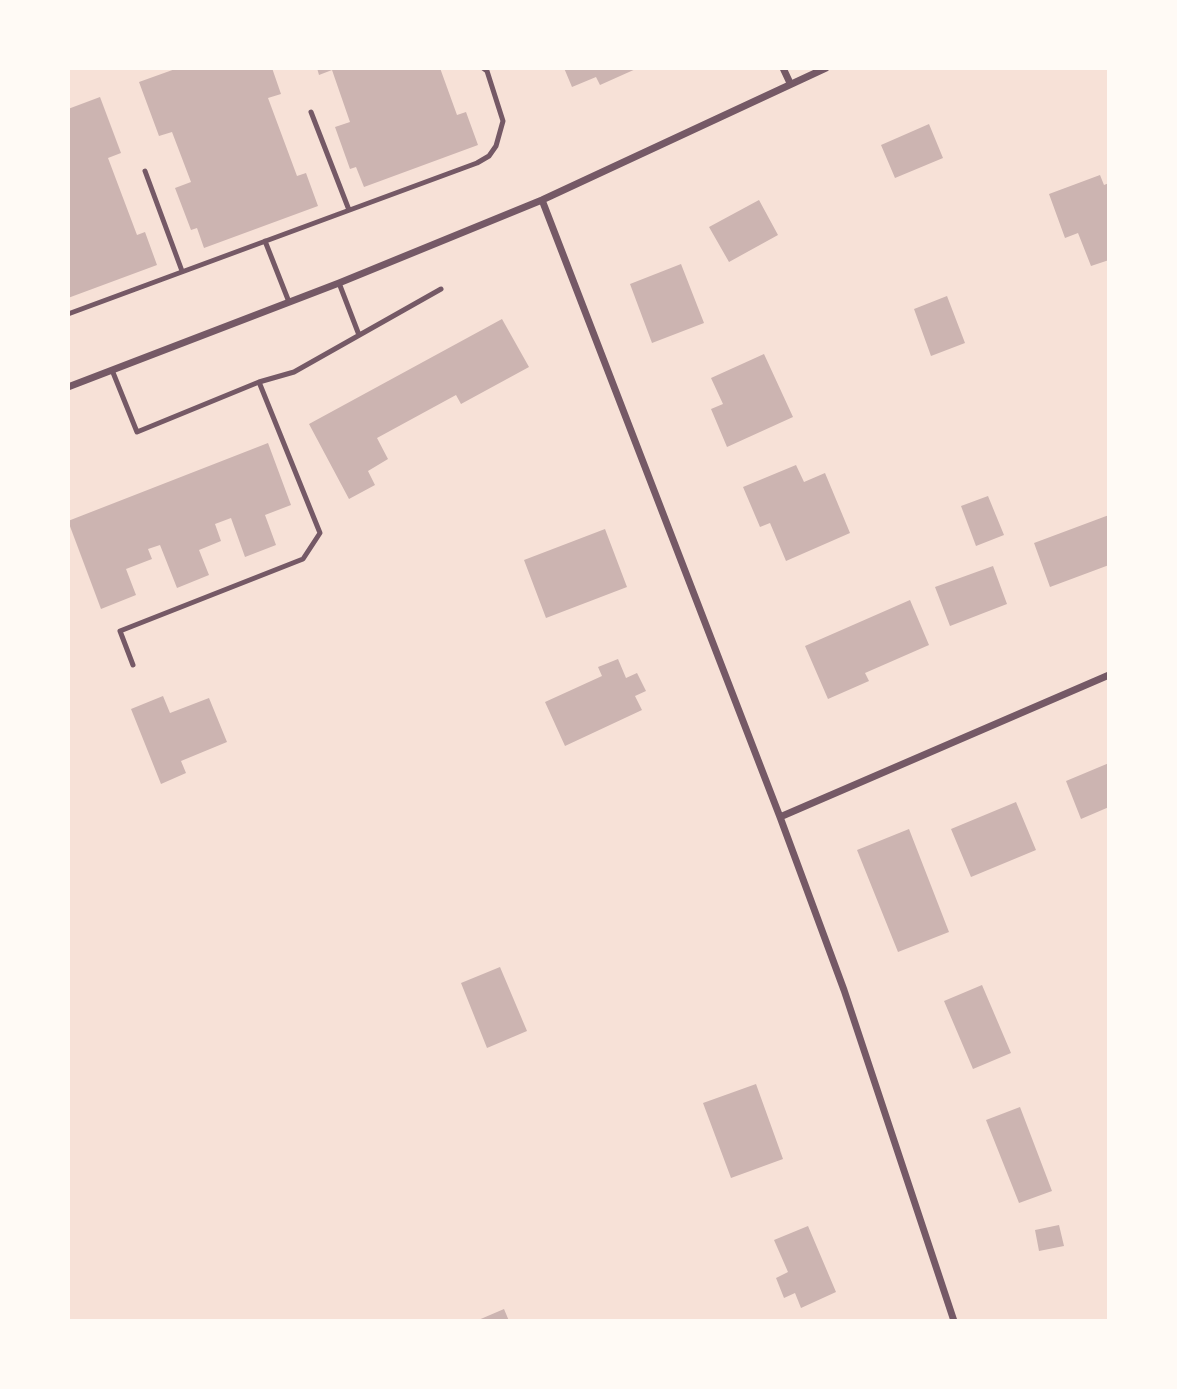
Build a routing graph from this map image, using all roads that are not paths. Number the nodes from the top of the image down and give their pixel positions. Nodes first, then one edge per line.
1 (483, 68) edge
2 (783, 68) edge
3 (826, 68) edge
4 (790, 83) junction
5 (312, 112) dead end
6 (145, 170) dead end
7 (542, 200) junction
8 (349, 210) junction
9 (265, 241) junction
10 (182, 271) junction
11 (339, 283) junction
12 (441, 289) dead end
13 (289, 302) junction
14 (68, 314) edge
15 (359, 335) junction
16 (112, 370) junction
17 (259, 382) junction
18 (68, 387) edge
19 (133, 665) dead end
20 (1109, 675) edge
21 (780, 817) junction
22 (954, 1321) edge

1 - 8 lane
2 - 4 street
3 - 4 street
4 - 7 street
5 - 8 lane
6 - 10 lane
7 - 11 street
7 - 21 street
8 - 9 lane
9 - 10 lane
9 - 13 lane
10 - 14 lane
11 - 13 street
11 - 15 lane
12 - 15 lane
13 - 16 street
15 - 17 lane
16 - 17 lane
16 - 18 street
17 - 19 lane
20 - 21 street
21 - 22 street

